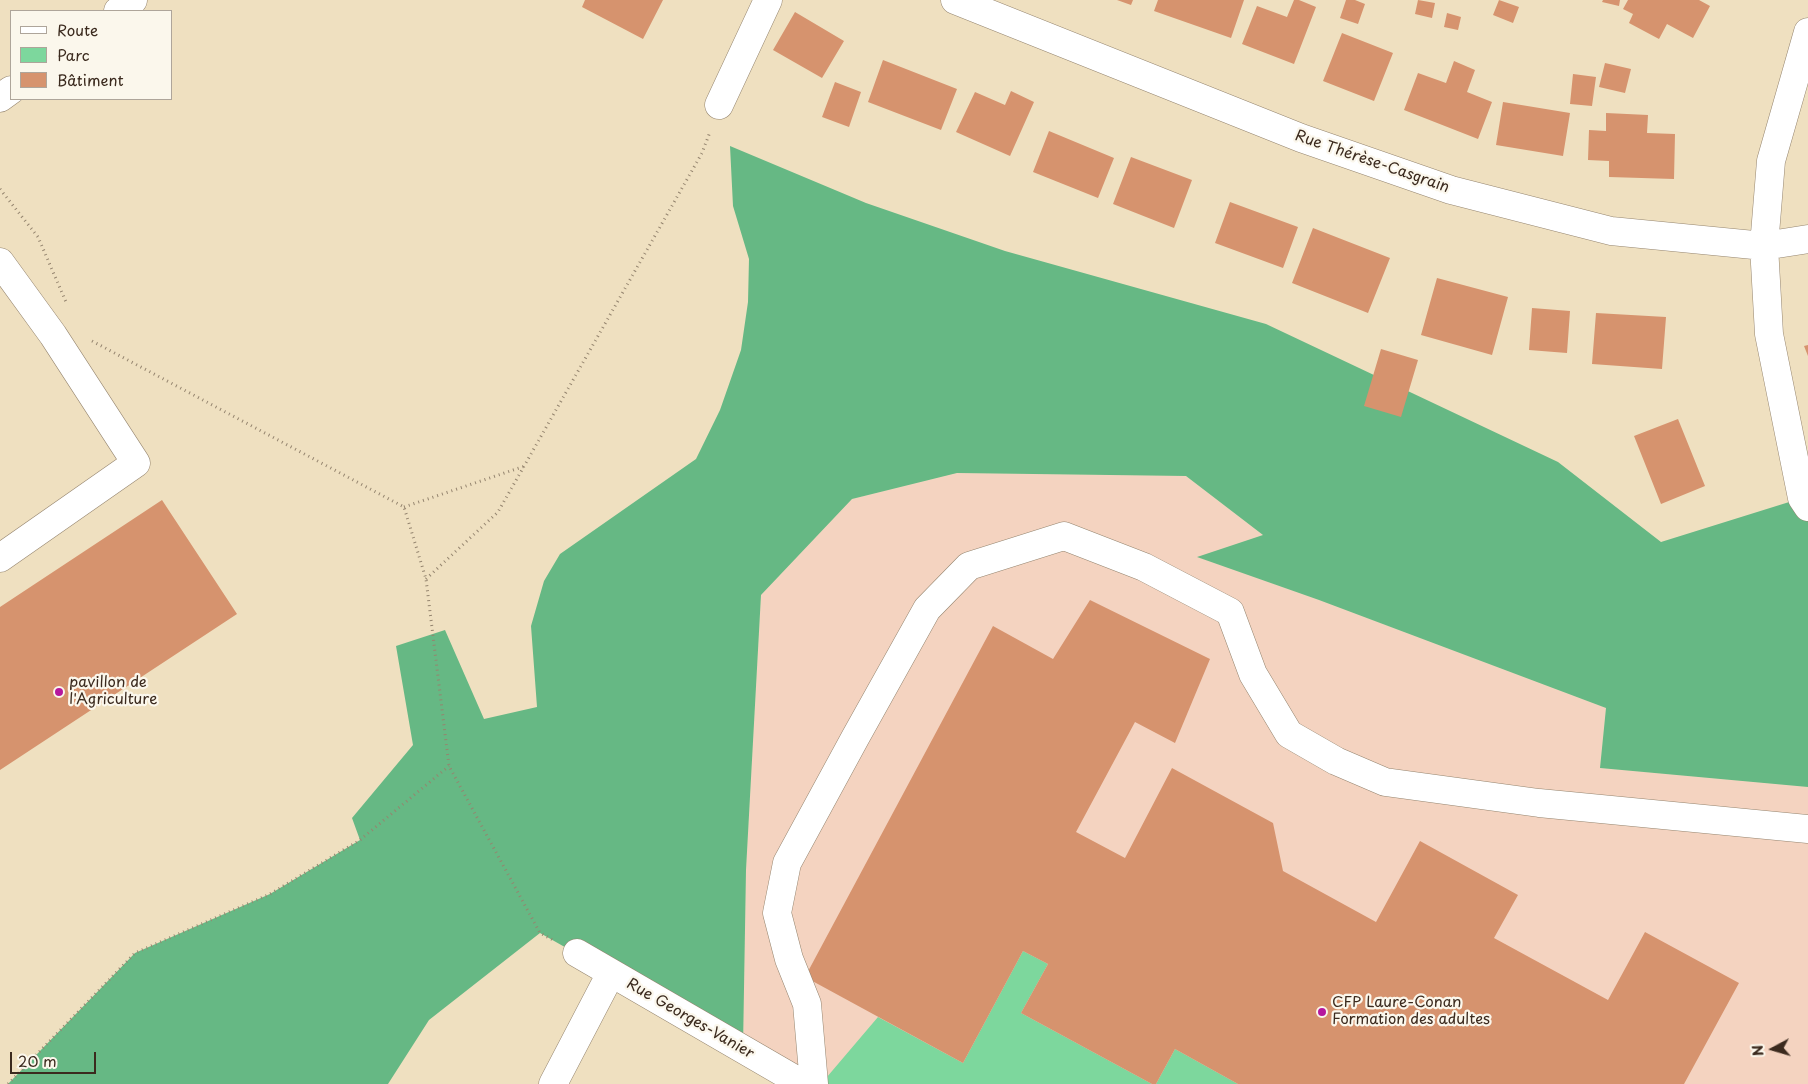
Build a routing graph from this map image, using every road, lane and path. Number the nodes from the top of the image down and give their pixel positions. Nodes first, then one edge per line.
1 (133, 0) edge
2 (768, 0) edge
3 (955, 0) edge
4 (119, 10) edge
5 (1808, 32) edge
6 (719, 105) joint
7 (0, 188) edge
8 (1808, 239) edge
9 (1764, 246) junction
10 (1, 265) edge
11 (69, 309) dead end
12 (53, 335) junction
13 (525, 466) junction
14 (404, 507) junction
15 (1808, 507) edge
16 (0, 558) edge
17 (426, 579) junction
18 (449, 766) junction
19 (1808, 829) edge
20 (577, 953) joint
21 (611, 973) junction
22 (8, 1084) edge
23 (554, 1084) edge
24 (803, 1084) edge
25 (814, 1084) edge

1 - 4 street
2 - 6 street
3 - 9 street, Rue Thérèse-Casgrain
5 - 9 street
6 - 13 path
7 - 11 path
8 - 9 street, Rue Thérèse-Casgrain
9 - 15 street
10 - 12 street
12 - 14 path
12 - 16 street
13 - 14 path
13 - 17 path
14 - 17 path
17 - 18 path
18 - 20 path
18 - 22 path
19 - 25 street
20 - 21 street, Rue Georges-Vanier
21 - 23 street
21 - 24 street, Rue Georges-Vanier

